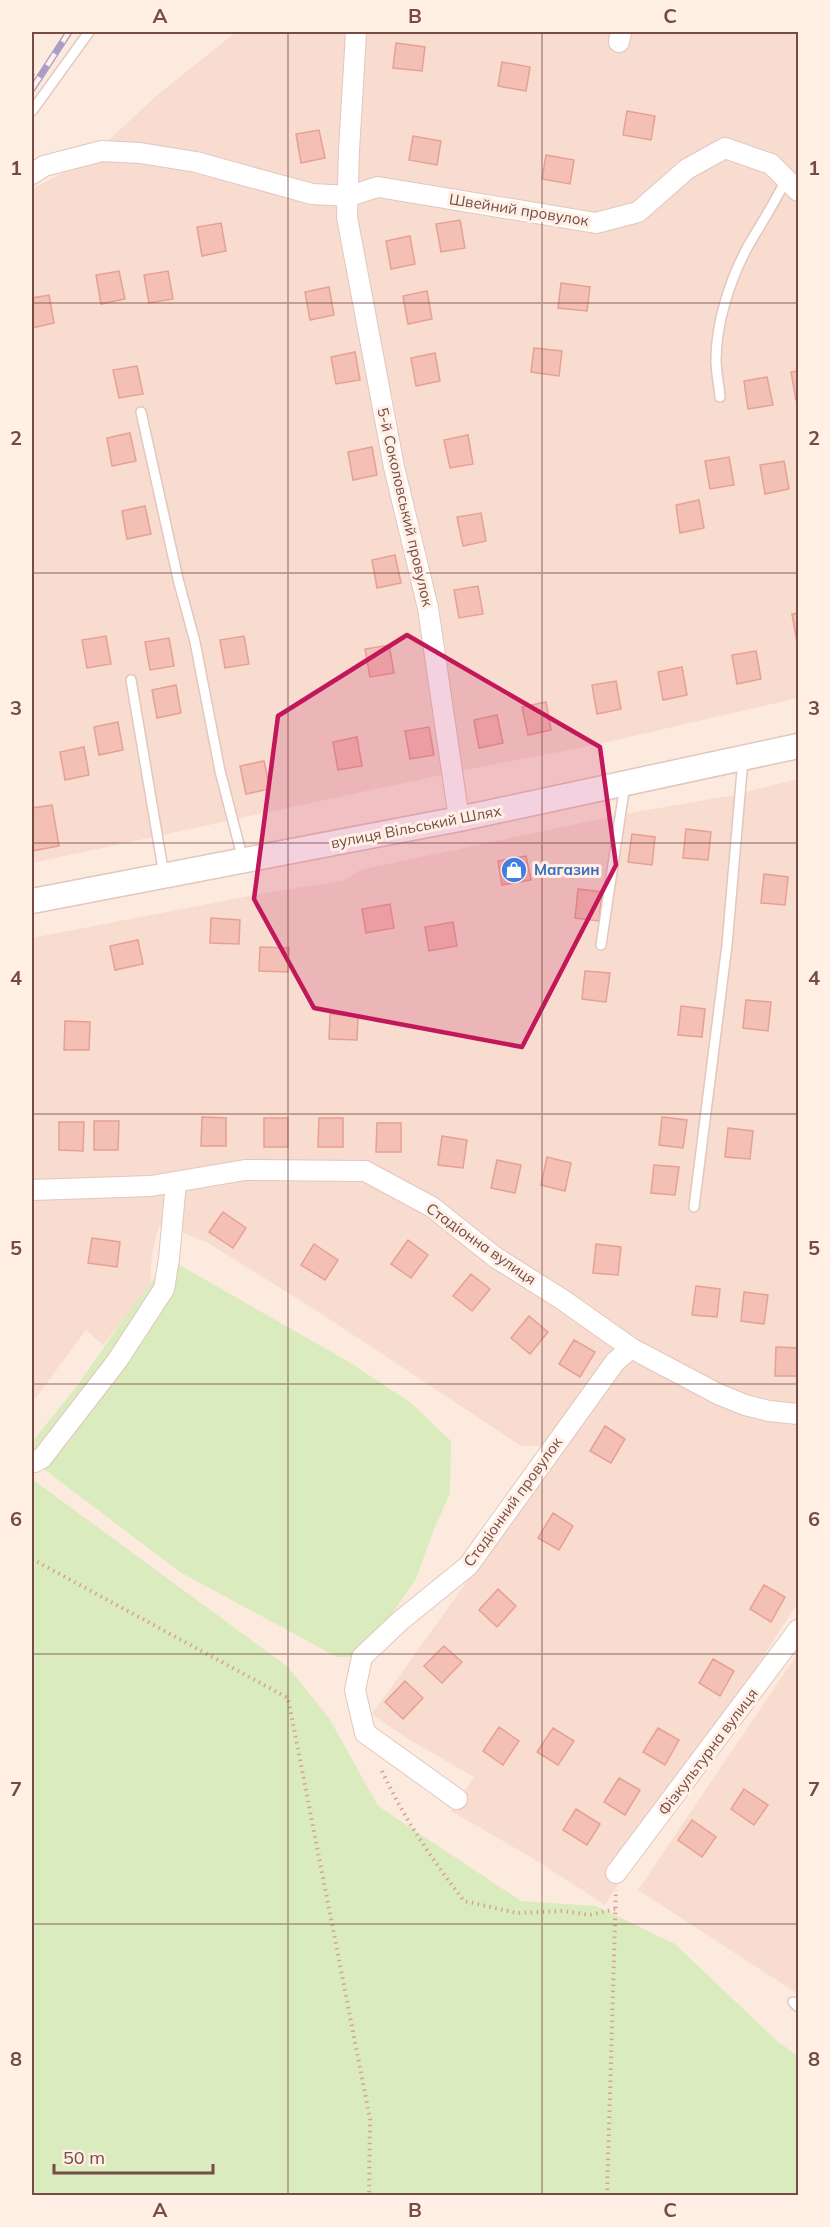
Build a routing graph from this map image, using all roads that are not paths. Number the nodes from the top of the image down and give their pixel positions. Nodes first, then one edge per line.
1 (89, 32) edge
2 (356, 32) edge
3 (32, 111) edge
4 (32, 174) edge
5 (792, 185) edge
6 (349, 196) junction
7 (720, 397) dead end
8 (141, 412) dead end
9 (131, 680) dead end
10 (798, 746) edge
11 (743, 758) junction
12 (625, 783) junction
13 (459, 819) junction
14 (243, 860) junction
15 (164, 875) junction
16 (32, 901) edge
17 (601, 945) dead end
18 (176, 1182) junction
19 (32, 1190) edge
20 (694, 1207) dead end
21 (631, 1348) junction
22 (798, 1414) edge
23 (35, 1462) dead end
24 (795, 1641) edge
25 (457, 1799) dead end
26 (616, 1873) road end

1 - 3 lane
2 - 6 street, 5-й Соколовський провулок
4 - 6 street
5 - 6 street, Швейний провулок
5 - 7 lane
6 - 13 street, 5-й Соколовський провулок
8 - 14 lane
9 - 15 lane
10 - 11 street, вулиця Вільський Шлях
11 - 12 street, вулиця Вільський Шлях
11 - 20 lane
12 - 13 street, вулиця Вільський Шлях
12 - 17 lane
13 - 14 street, вулиця Вільський Шлях
14 - 15 street, вулиця Вільський Шлях
15 - 16 street, вулиця Вільський Шлях
18 - 19 street, Стадіонна вулиця
18 - 21 street, Стадіонна вулиця
18 - 23 street
21 - 22 street, Стадіонна вулиця
21 - 25 street, Стадіонний провулок
24 - 26 street, Фізкультурна вулиця

